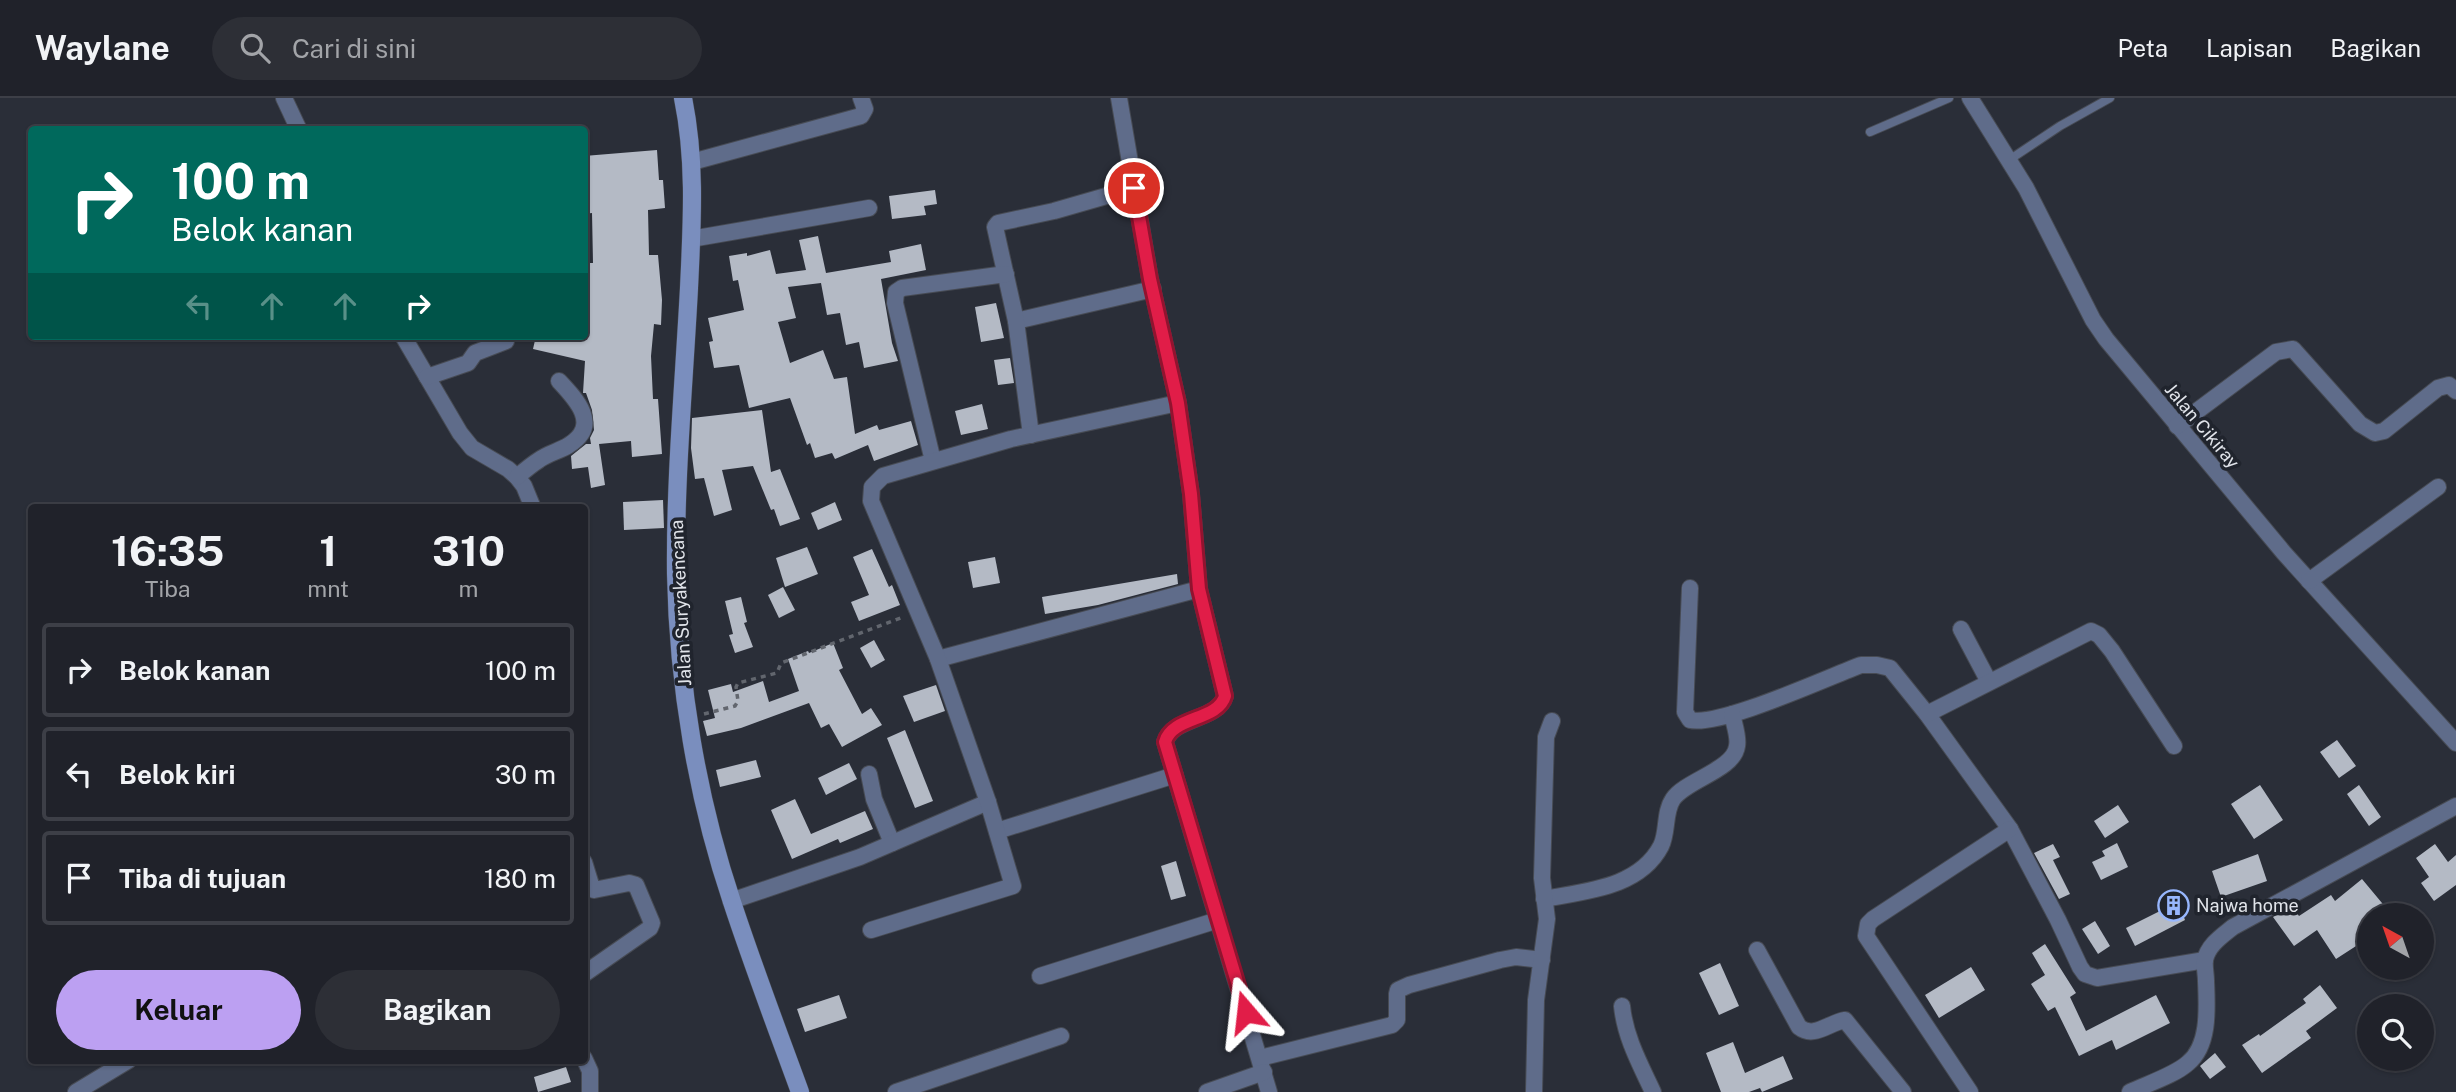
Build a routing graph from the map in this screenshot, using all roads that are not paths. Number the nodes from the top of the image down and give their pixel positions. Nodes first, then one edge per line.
1 (284, 98) edge
2 (683, 98) edge
3 (861, 98) edge
4 (1119, 98) edge
5 (1949, 98) edge
6 (1970, 98) edge
7 (2110, 98) edge
8 (297, 126) edge
9 (1870, 132) dead end
10 (2009, 160) junction
11 (692, 162) junction
12 (1134, 188) junction
13 (869, 208) dead end
14 (691, 239) junction
15 (1006, 274) junction
16 (1153, 289) junction
17 (1016, 321) junction
18 (405, 340) edge
19 (506, 341) dead end
20 (427, 377) junction
21 (559, 381) dead end
22 (2456, 391) edge
23 (1178, 403) junction
24 (2177, 426) junction
25 (1031, 435) junction
26 (933, 461) junction
27 (517, 477) junction
28 (2438, 487) dead end
29 (531, 504) edge
30 (2309, 581) junction
31 (1690, 588) dead end
32 (1199, 589) junction
33 (1961, 629) dead end
34 (938, 659) junction
35 (1989, 682) junction
36 (1732, 714) junction
37 (1927, 714) junction
38 (1552, 721) dead end
39 (2456, 743) edge
40 (2174, 746) dead end
41 (869, 774) dead end
42 (1175, 775) junction
43 (988, 802) junction
44 (2456, 806) edge
45 (2010, 829) junction
46 (997, 831) junction
47 (892, 844) junction
48 (588, 889) edge
49 (1544, 899) junction
50 (731, 901) junction
51 (1218, 920) junction
52 (871, 930) dead end
53 (1757, 950) dead end
54 (1542, 960) junction
55 (2205, 960) junction
56 (588, 971) edge
57 (1040, 976) dead end
58 (1622, 1006) dead end
59 (1060, 1036) dead end
60 (123, 1064) edge
61 (587, 1064) edge
62 (1262, 1065) junction
63 (75, 1092) edge
64 (590, 1092) edge
65 (800, 1092) edge
66 (896, 1092) edge
67 (1207, 1092) edge
68 (1269, 1092) edge
69 (1534, 1092) edge
70 (1653, 1092) edge
71 (1903, 1092) edge
72 (1970, 1092) edge
73 (2130, 1092) edge

1 - 8 street
2 - 11 street, Jalan Suryakencana
3 - 11 street
4 - 12 street
5 - 9 lane
6 - 10 street, Jalan Cikiray
7 - 10 lane
10 - 24 street, Jalan Cikiray
11 - 14 street, Jalan Suryakencana
12 - 15 street
12 - 16 street
13 - 14 street
14 - 50 street, Jalan Suryakencana
15 - 17 street
15 - 26 street
16 - 17 street
16 - 23 street
17 - 25 street
18 - 20 street
19 - 20 street
20 - 27 street
21 - 27 street
22 - 24 street
23 - 25 street
23 - 32 street
24 - 30 street, Jalan Cikiray
25 - 26 street
26 - 34 street
27 - 29 street
28 - 30 street
30 - 39 street, Jalan Cikiray
31 - 36 street
32 - 34 street
32 - 42 street
33 - 35 street
34 - 43 street
35 - 37 street
35 - 40 street
36 - 37 street
36 - 49 street
37 - 45 street
38 - 49 street
41 - 47 street
42 - 46 street
42 - 51 street
43 - 46 street
43 - 47 street
44 - 55 street
45 - 55 street
45 - 72 street
46 - 52 street
47 - 50 street
48 - 56 street
49 - 54 street
50 - 65 street, Jalan Suryakencana
51 - 57 street
51 - 62 street
53 - 71 street
54 - 62 street
54 - 69 street
55 - 73 street
58 - 70 street
59 - 66 street
60 - 63 street
61 - 64 street
62 - 67 street
62 - 68 street

